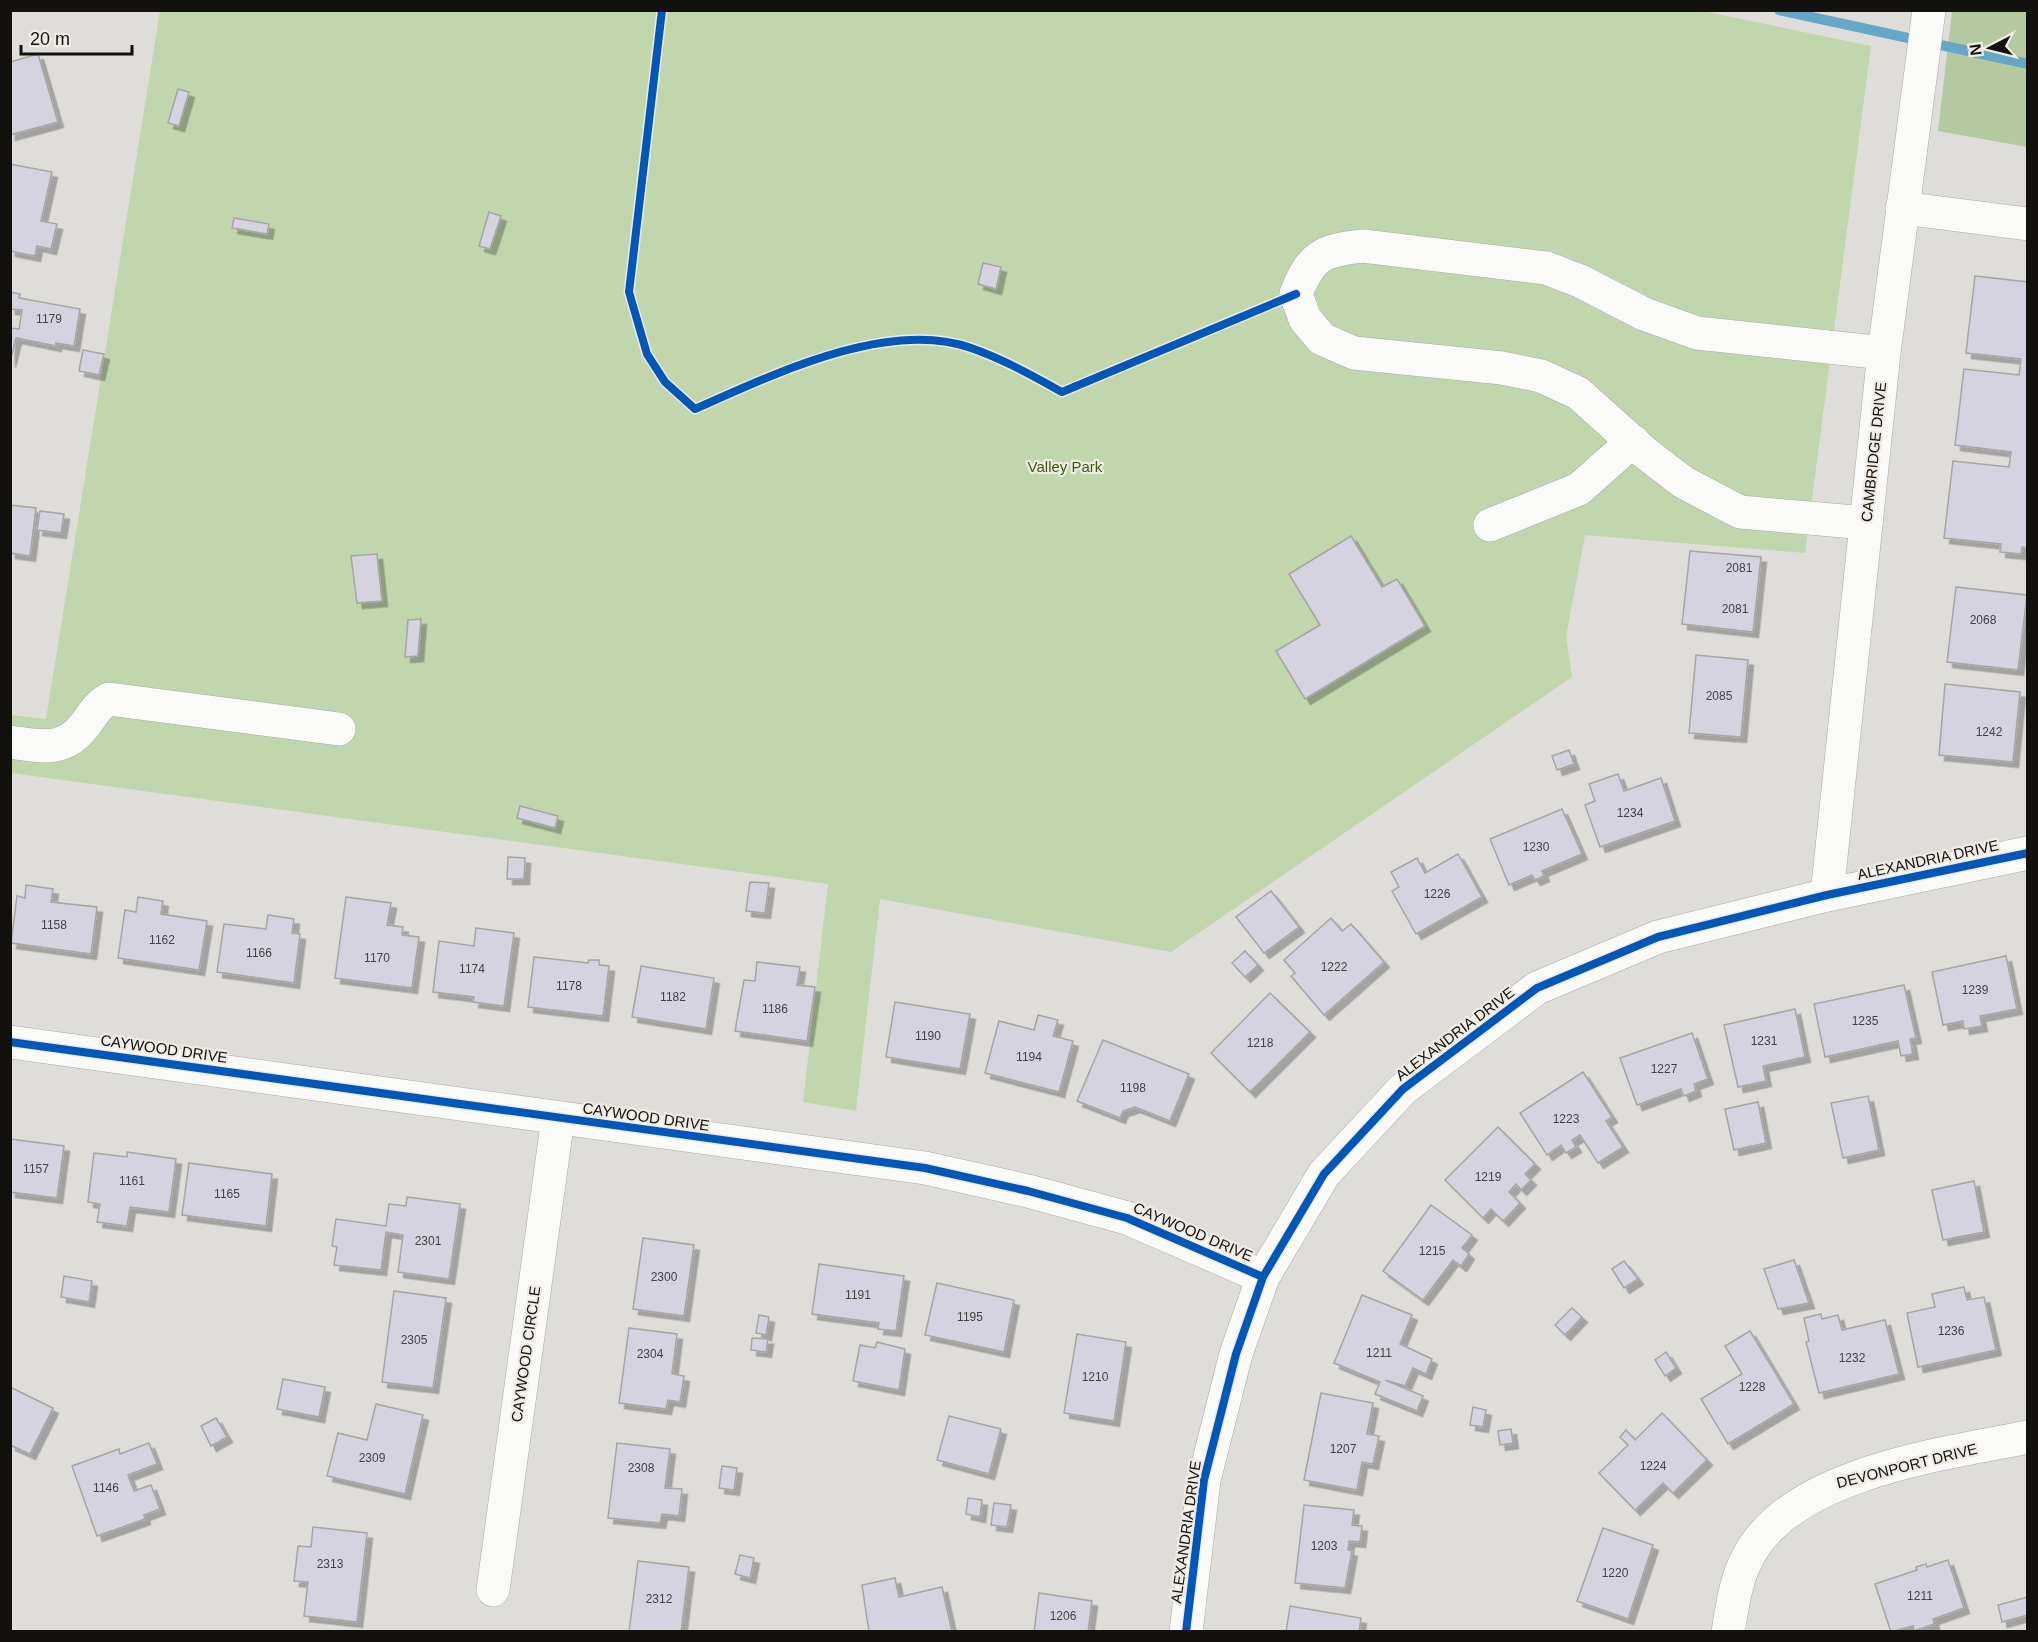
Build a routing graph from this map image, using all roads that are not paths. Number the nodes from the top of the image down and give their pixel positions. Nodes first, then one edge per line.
1 (1928, 19) edge
2 (1902, 208) junction
3 (2028, 224) edge
4 (1884, 353) junction
5 (1633, 441) junction
6 (1866, 523) junction
7 (1490, 525) dead end
8 (339, 729) dead end
9 (10, 742) edge
10 (2028, 853) edge
11 (1827, 895) junction
12 (10, 1041) edge
13 (558, 1118) junction
14 (1263, 1277) junction
15 (2028, 1437) edge
16 (493, 1590) dead end
17 (1186, 1632) edge
18 (1728, 1632) edge

1 - 2 street, CAMBRIDGE DRIVE
2 - 3 street
2 - 4 street, CAMBRIDGE DRIVE
4 - 5 street
4 - 6 street, CAMBRIDGE DRIVE
5 - 6 street
5 - 7 street
6 - 11 street, CAMBRIDGE DRIVE
8 - 9 street
10 - 11 street, ALEXANDRIA DRIVE
11 - 14 street, ALEXANDRIA DRIVE
12 - 13 street, CAYWOOD DRIVE
13 - 14 street, CAYWOOD DRIVE
13 - 16 street, CAYWOOD CIRCLE
14 - 17 street, ALEXANDRIA DRIVE
15 - 18 street, DEVONPORT DRIVE

